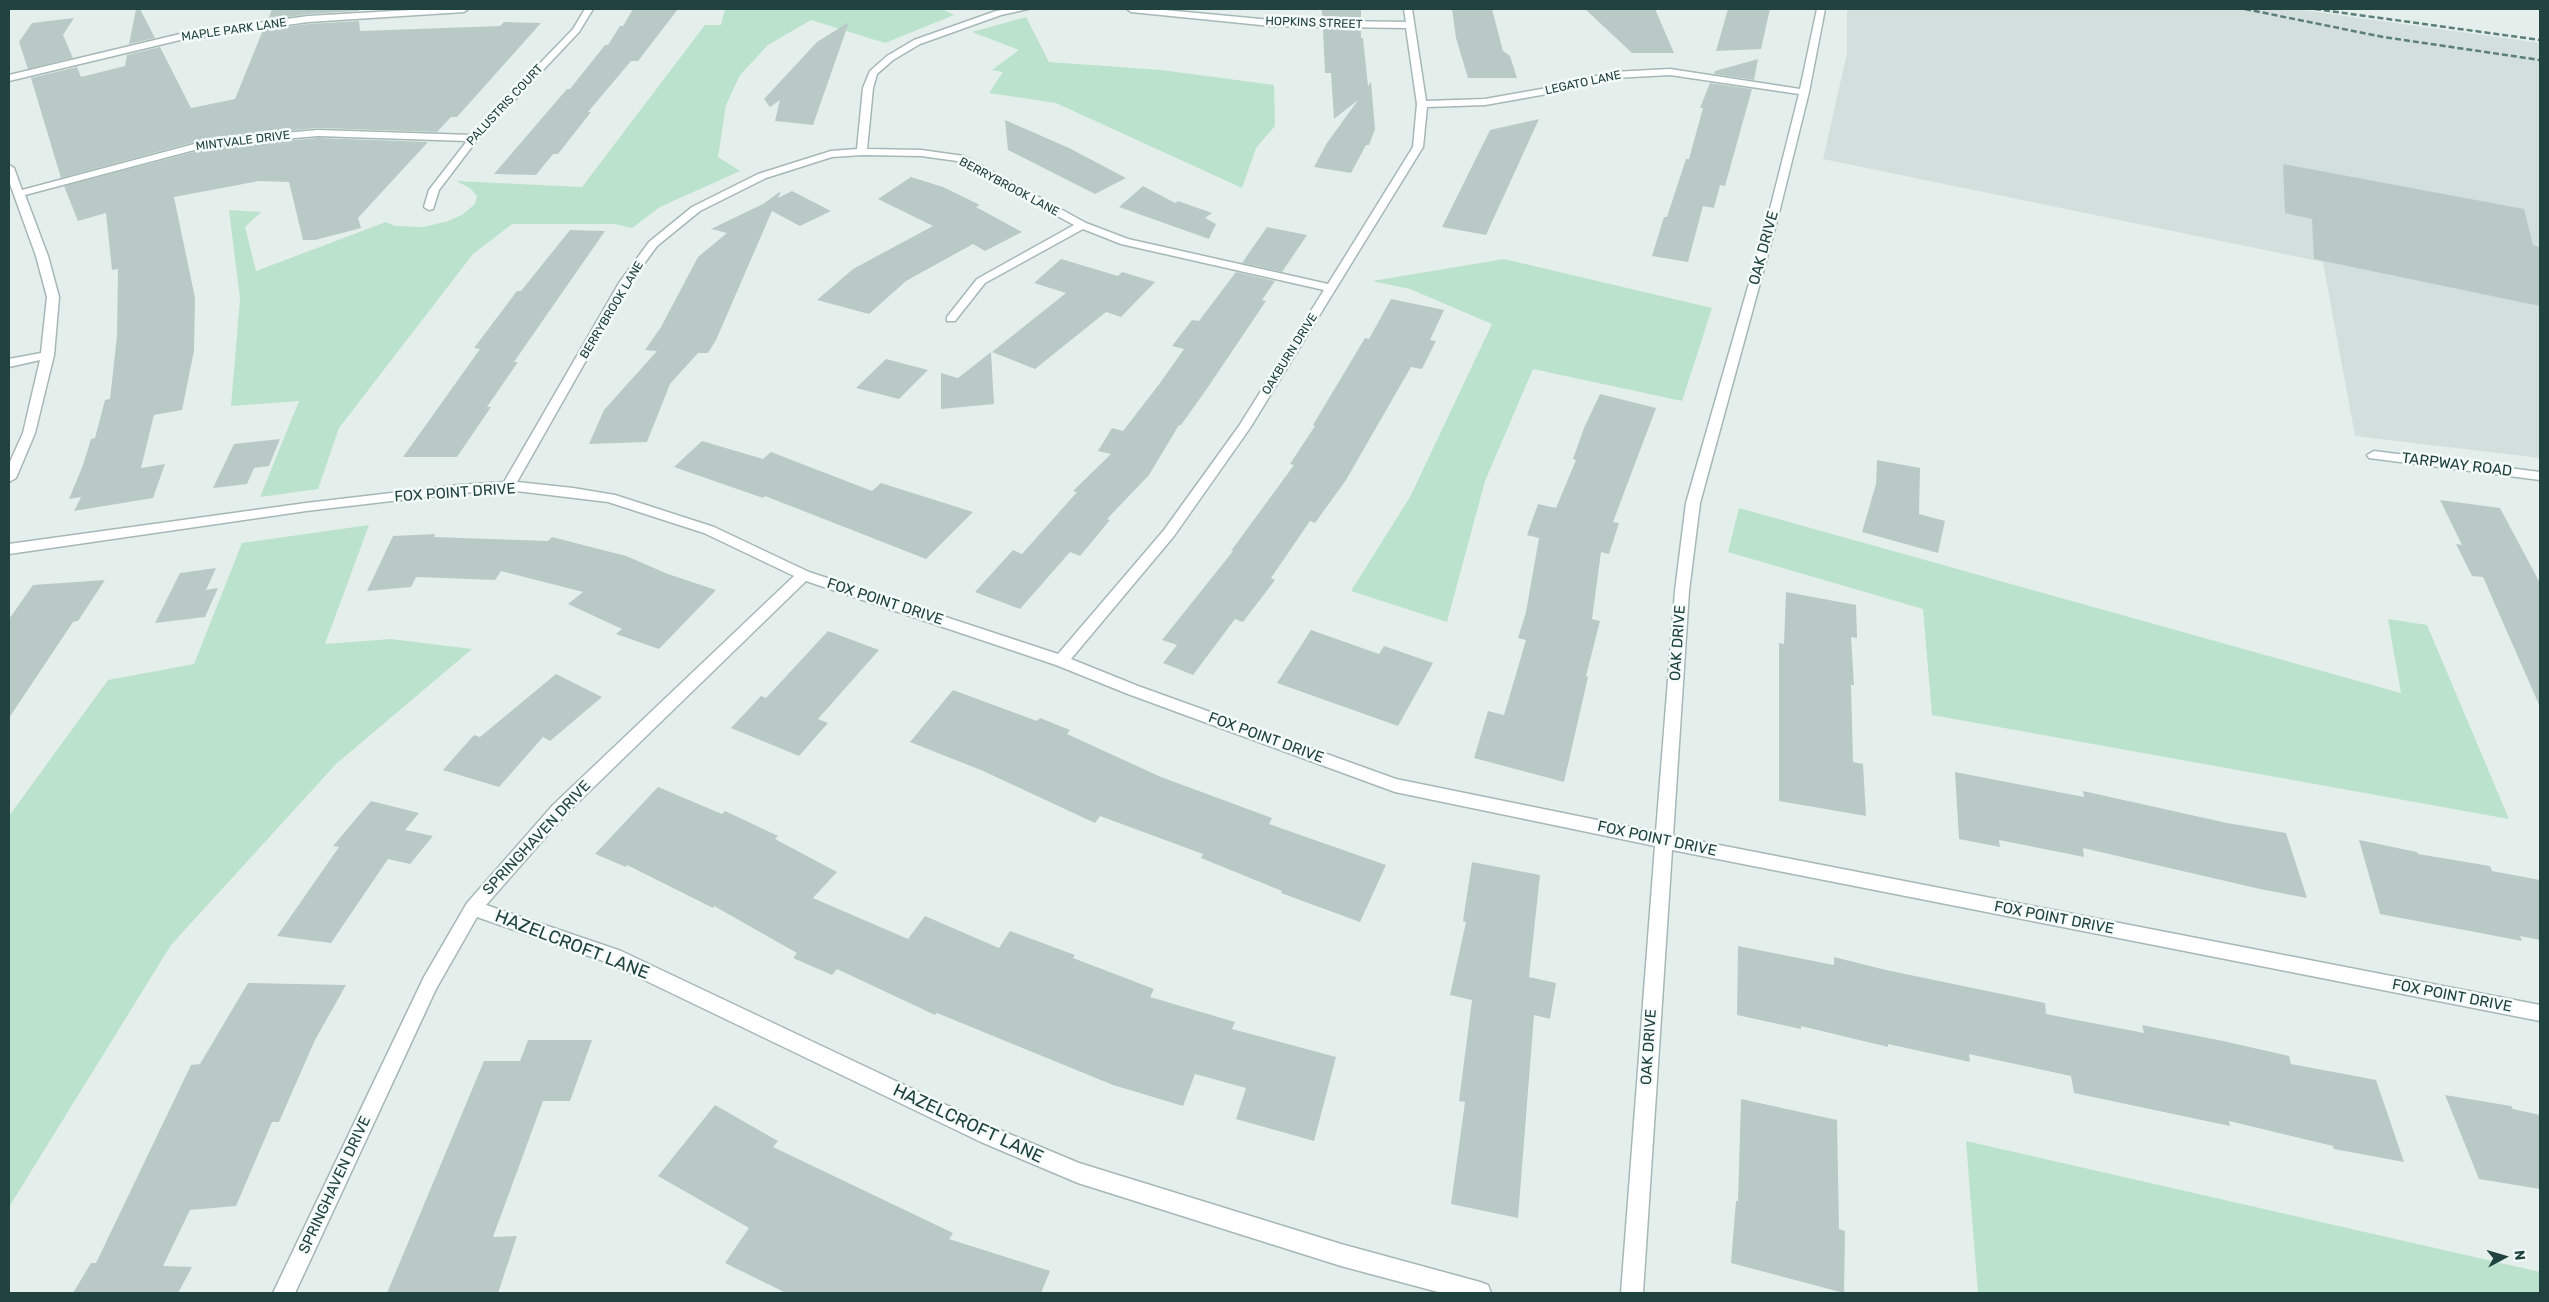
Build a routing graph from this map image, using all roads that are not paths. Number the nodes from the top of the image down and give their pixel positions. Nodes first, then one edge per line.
1 (464, 9) edge
2 (589, 9) edge
3 (1024, 9) edge
4 (1131, 9) edge
5 (1408, 9) edge
6 (1821, 9) edge
7 (361, 12) edge
8 (1409, 25) junction
9 (9, 78) edge
10 (1804, 92) junction
11 (1422, 104) junction
12 (474, 138) junction
13 (862, 152) junction
14 (9, 168) edge
15 (18, 194) junction
16 (429, 207) dead end
17 (1082, 226) junction
18 (1331, 288) junction
19 (950, 319) dead end
20 (48, 355) junction
21 (9, 363) edge
22 (2374, 455) dead end
23 (2540, 476) edge
24 (9, 478) edge
25 (508, 486) junction
26 (9, 549) edge
27 (804, 575) junction
28 (1061, 660) junction
29 (1664, 841) junction
30 (473, 908) junction
31 (2540, 1013) edge
32 (284, 1293) edge
33 (1480, 1293) edge
34 (1632, 1293) edge

1 - 7 street, MAPLE PARK LANE
2 - 12 street, PALUSTRIS COURT
3 - 13 street
4 - 8 street, HOPKINS STREET
5 - 8 street, OAKBURN DRIVE
6 - 10 street, OAK DRIVE
7 - 9 street, MAPLE PARK LANE
8 - 11 street, OAKBURN DRIVE
10 - 11 street, LEGATO LANE
10 - 29 street, OAK DRIVE
11 - 18 street, OAKBURN DRIVE
12 - 15 street, MINTVALE DRIVE
12 - 16 street, PALUSTRIS COURT
13 - 17 street, BERRYBROOK LANE
13 - 25 street, BERRYBROOK LANE
14 - 15 street
15 - 20 street
17 - 18 street, BERRYBROOK LANE
17 - 19 street
18 - 28 street, OAKBURN DRIVE
20 - 21 street
20 - 24 street
22 - 23 street, TARPWAY ROAD
25 - 26 street, FOX POINT DRIVE
25 - 27 street, FOX POINT DRIVE
27 - 28 street, FOX POINT DRIVE
27 - 30 street, SPRINGHAVEN DRIVE
28 - 29 street, FOX POINT DRIVE
29 - 31 street, FOX POINT DRIVE
29 - 34 street, OAK DRIVE
30 - 32 street, SPRINGHAVEN DRIVE
30 - 33 street, HAZELCROFT LANE

